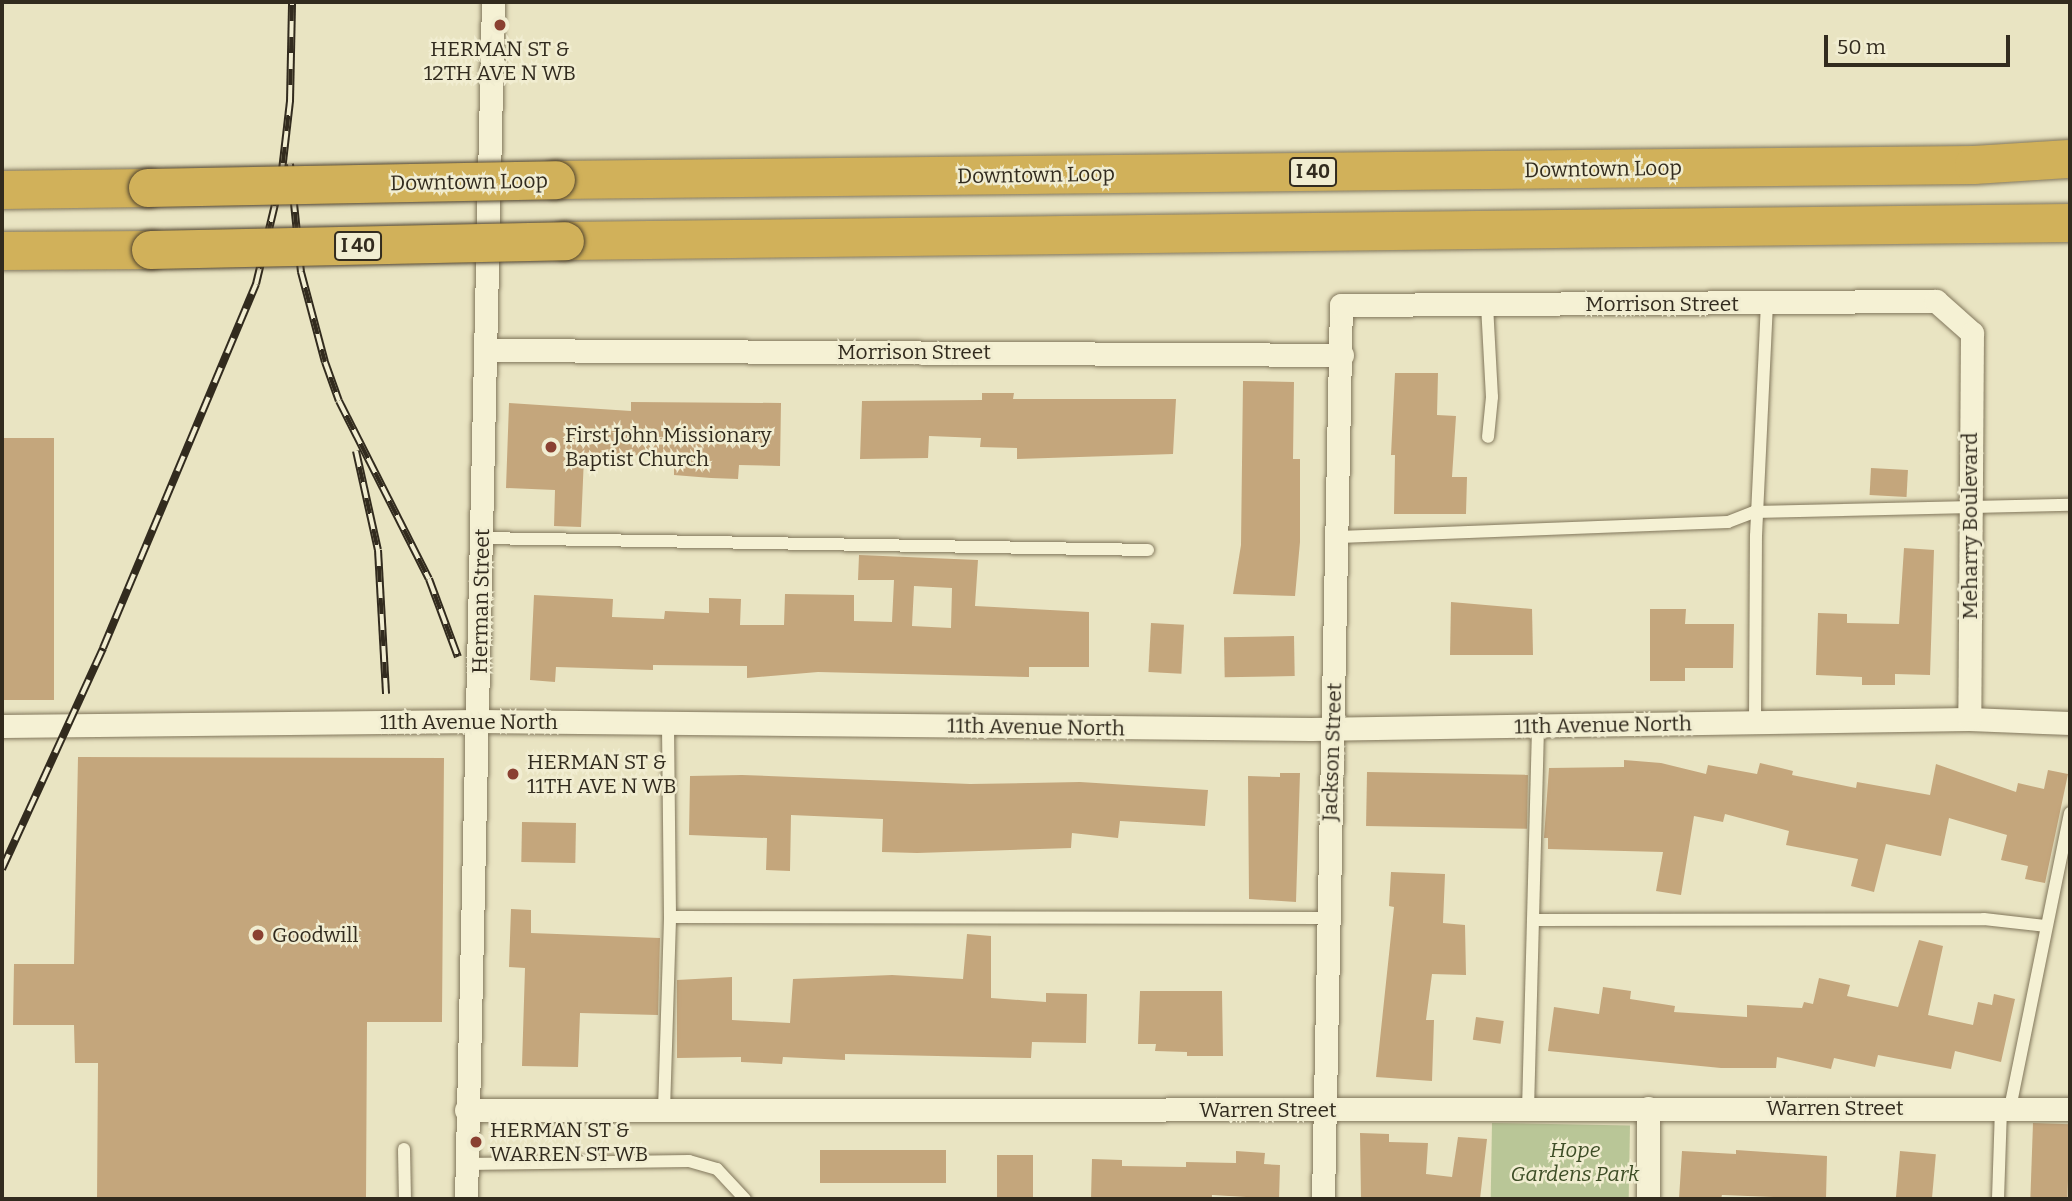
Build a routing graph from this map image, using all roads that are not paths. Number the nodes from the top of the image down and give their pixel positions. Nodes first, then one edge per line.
1 (493, 2) edge
2 (2070, 159) edge
3 (2, 190) edge
4 (2070, 223) edge
5 (2, 251) edge
6 (1767, 304) junction
7 (1341, 305) joint
8 (1487, 305) junction
9 (1972, 333) joint
10 (486, 350) junction
11 (1342, 355) junction
12 (1488, 438) dead end
13 (2070, 505) edge
14 (1970, 507) junction
15 (1758, 512) junction
16 (1339, 537) junction
17 (482, 538) junction
18 (1149, 550) dead end
19 (1969, 719) junction
20 (479, 721) junction
21 (1755, 722) junction
22 (668, 723) junction
23 (2070, 723) edge
24 (2, 726) edge
25 (1538, 726) junction
26 (1332, 729) junction
27 (2070, 813) edge
28 (670, 917) junction
29 (1328, 918) junction
30 (1533, 920) junction
31 (2045, 926) junction
32 (1647, 1108) junction
33 (2005, 1108) junction
34 (2070, 1109) edge
35 (466, 1110) junction
36 (664, 1110) junction
37 (1323, 1110) junction
38 (1528, 1111) junction
39 (404, 1149) dead end
40 (467, 1164) junction
41 (405, 1199) edge
42 (466, 1199) edge
43 (745, 1199) edge
44 (1323, 1199) edge
45 (1648, 1199) edge
46 (1998, 1199) edge

1 - 10 street, Herman Street
2 - 3 highway, Downtown Loop / I 40, bridge
4 - 5 highway, I 40, bridge
6 - 8 street, Morrison Street
6 - 9 street, Morrison Street
6 - 15 lane
7 - 8 street, Morrison Street
7 - 11 street, Jackson Street
8 - 12 lane
9 - 14 street, Meharry Boulevard
10 - 11 street, Morrison Street
10 - 17 street, Herman Street
11 - 16 street, Jackson Street
13 - 14 lane
14 - 15 lane
14 - 19 street, Meharry Boulevard
15 - 16 lane
15 - 21 lane
16 - 26 street, Jackson Street
17 - 18 lane
17 - 20 street, Herman Street
19 - 21 street, 11th Avenue North
19 - 23 street, 11th Avenue North
20 - 22 street, 11th Avenue North
20 - 24 street, 11th Avenue North
20 - 35 street, Herman Street
21 - 25 street, 11th Avenue North
22 - 26 street, 11th Avenue North
22 - 28 lane
25 - 26 street, 11th Avenue North
25 - 30 lane
26 - 29 street, Jackson Street
27 - 31 lane
28 - 29 lane
28 - 36 lane
29 - 37 street, Jackson Street
30 - 31 lane
30 - 38 lane
31 - 33 lane
32 - 33 street, Warren Street
32 - 38 street, Warren Street
32 - 45 street
33 - 34 street, Warren Street
33 - 46 lane
35 - 36 street, Warren Street
35 - 40 street, Herman Street
36 - 37 street, Warren Street
37 - 38 street, Warren Street
37 - 44 street, Jackson Street
39 - 41 lane
40 - 42 street, Herman Street
40 - 43 lane

